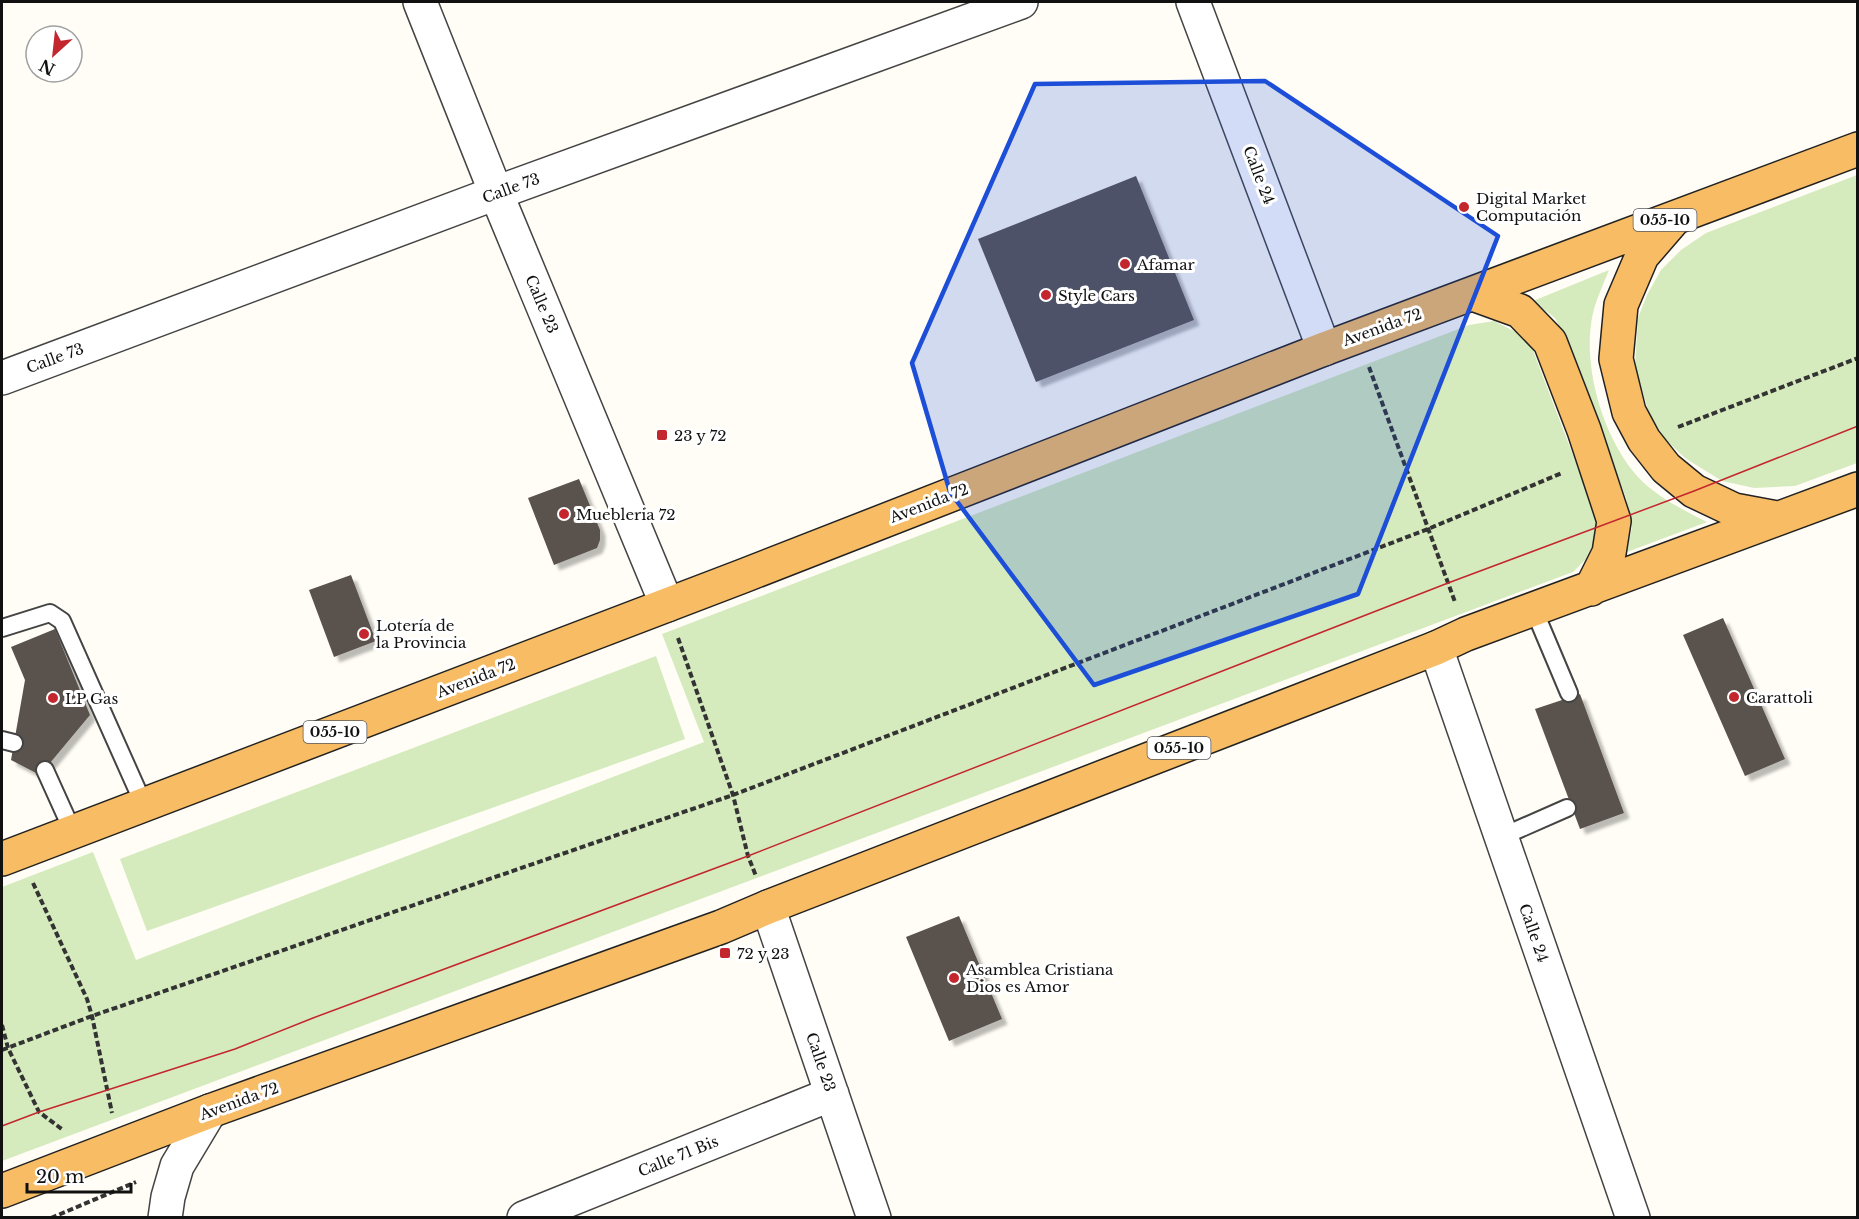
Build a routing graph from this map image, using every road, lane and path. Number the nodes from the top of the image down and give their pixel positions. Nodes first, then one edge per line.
1 (420, 2) edge
2 (1021, 2) edge
3 (1193, 2) edge
4 (1857, 149) edge
5 (496, 193) junction
6 (1677, 215) junction
7 (1473, 294) junction
8 (1358, 336) junction
9 (1324, 349) junction
10 (1857, 358) edge
11 (2, 378) edge
12 (1644, 440) junction
13 (1593, 460) junction
14 (1857, 489) edge
15 (1777, 518) junction
16 (1428, 529) junction
17 (1591, 589) junction
18 (667, 605) junction
19 (1533, 610) junction
20 (2, 628) edge
21 (1466, 634) junction
22 (1436, 648) junction
23 (1569, 693) dead end
24 (45, 770) dead end
25 (733, 795) junction
26 (144, 805) junction
27 (1567, 808) dead end
28 (72, 832) junction
29 (1501, 837) junction
30 (10, 856) edge
31 (768, 907) junction
32 (92, 1016) junction
33 (2, 1025) edge
34 (8, 1048) junction
35 (2, 1050) edge
36 (832, 1094) junction
37 (210, 1111) junction
38 (103, 1152) junction
39 (177, 1166) junction
40 (120, 1188) junction
41 (2, 1191) edge
42 (51, 1218) edge
43 (165, 1218) edge
44 (524, 1218) edge
45 (874, 1218) edge
46 (1633, 1218) edge

1 - 5 street, Calle 23
2 - 5 street, Calle 73
3 - 9 street, Calle 24
4 - 6 highway, Avenida 72 / 055-10
5 - 11 street, Calle 73
5 - 18 street, Calle 23
6 - 7 highway, Avenida 72 / 055-10
6 - 12 highway
7 - 8 highway, Avenida 72 / 055-10
7 - 13 highway
8 - 9 highway, Avenida 72 / 055-10
8 - 16 path
9 - 18 highway, Avenida 72 / 055-10
10 - 12 path
12 - 15 highway
13 - 16 path
13 - 17 highway
14 - 15 highway, Avenida 72 / 055-10
15 - 17 highway, Avenida 72 / 055-10
16 - 21 path
16 - 25 path
17 - 19 highway, Avenida 72 / 055-10
18 - 25 path
18 - 26 highway, Avenida 72 / 055-10
19 - 21 highway, Avenida 72 / 055-10
19 - 23 lane
20 - 26 lane
21 - 22 highway, Avenida 72 / 055-10
22 - 29 street, Calle 24
22 - 31 highway, Avenida 72 / 055-10
24 - 28 lane
25 - 31 path
25 - 32 path
26 - 28 highway, Avenida 72 / 055-10
27 - 29 lane
28 - 30 highway, Avenida 72 / 055-10
29 - 46 street, Calle 24
30 - 32 path
31 - 36 street, Calle 23
31 - 37 highway, Avenida 72 / 055-10
32 - 34 path
32 - 38 path
33 - 34 path
34 - 35 path
34 - 38 path
36 - 44 street, Calle 71 Bis
36 - 45 street, Calle 23
37 - 38 highway, Avenida 72 / 055-10
37 - 39 street
38 - 40 path
38 - 41 highway, Avenida 72 / 055-10
39 - 40 path
39 - 43 street
40 - 42 path

